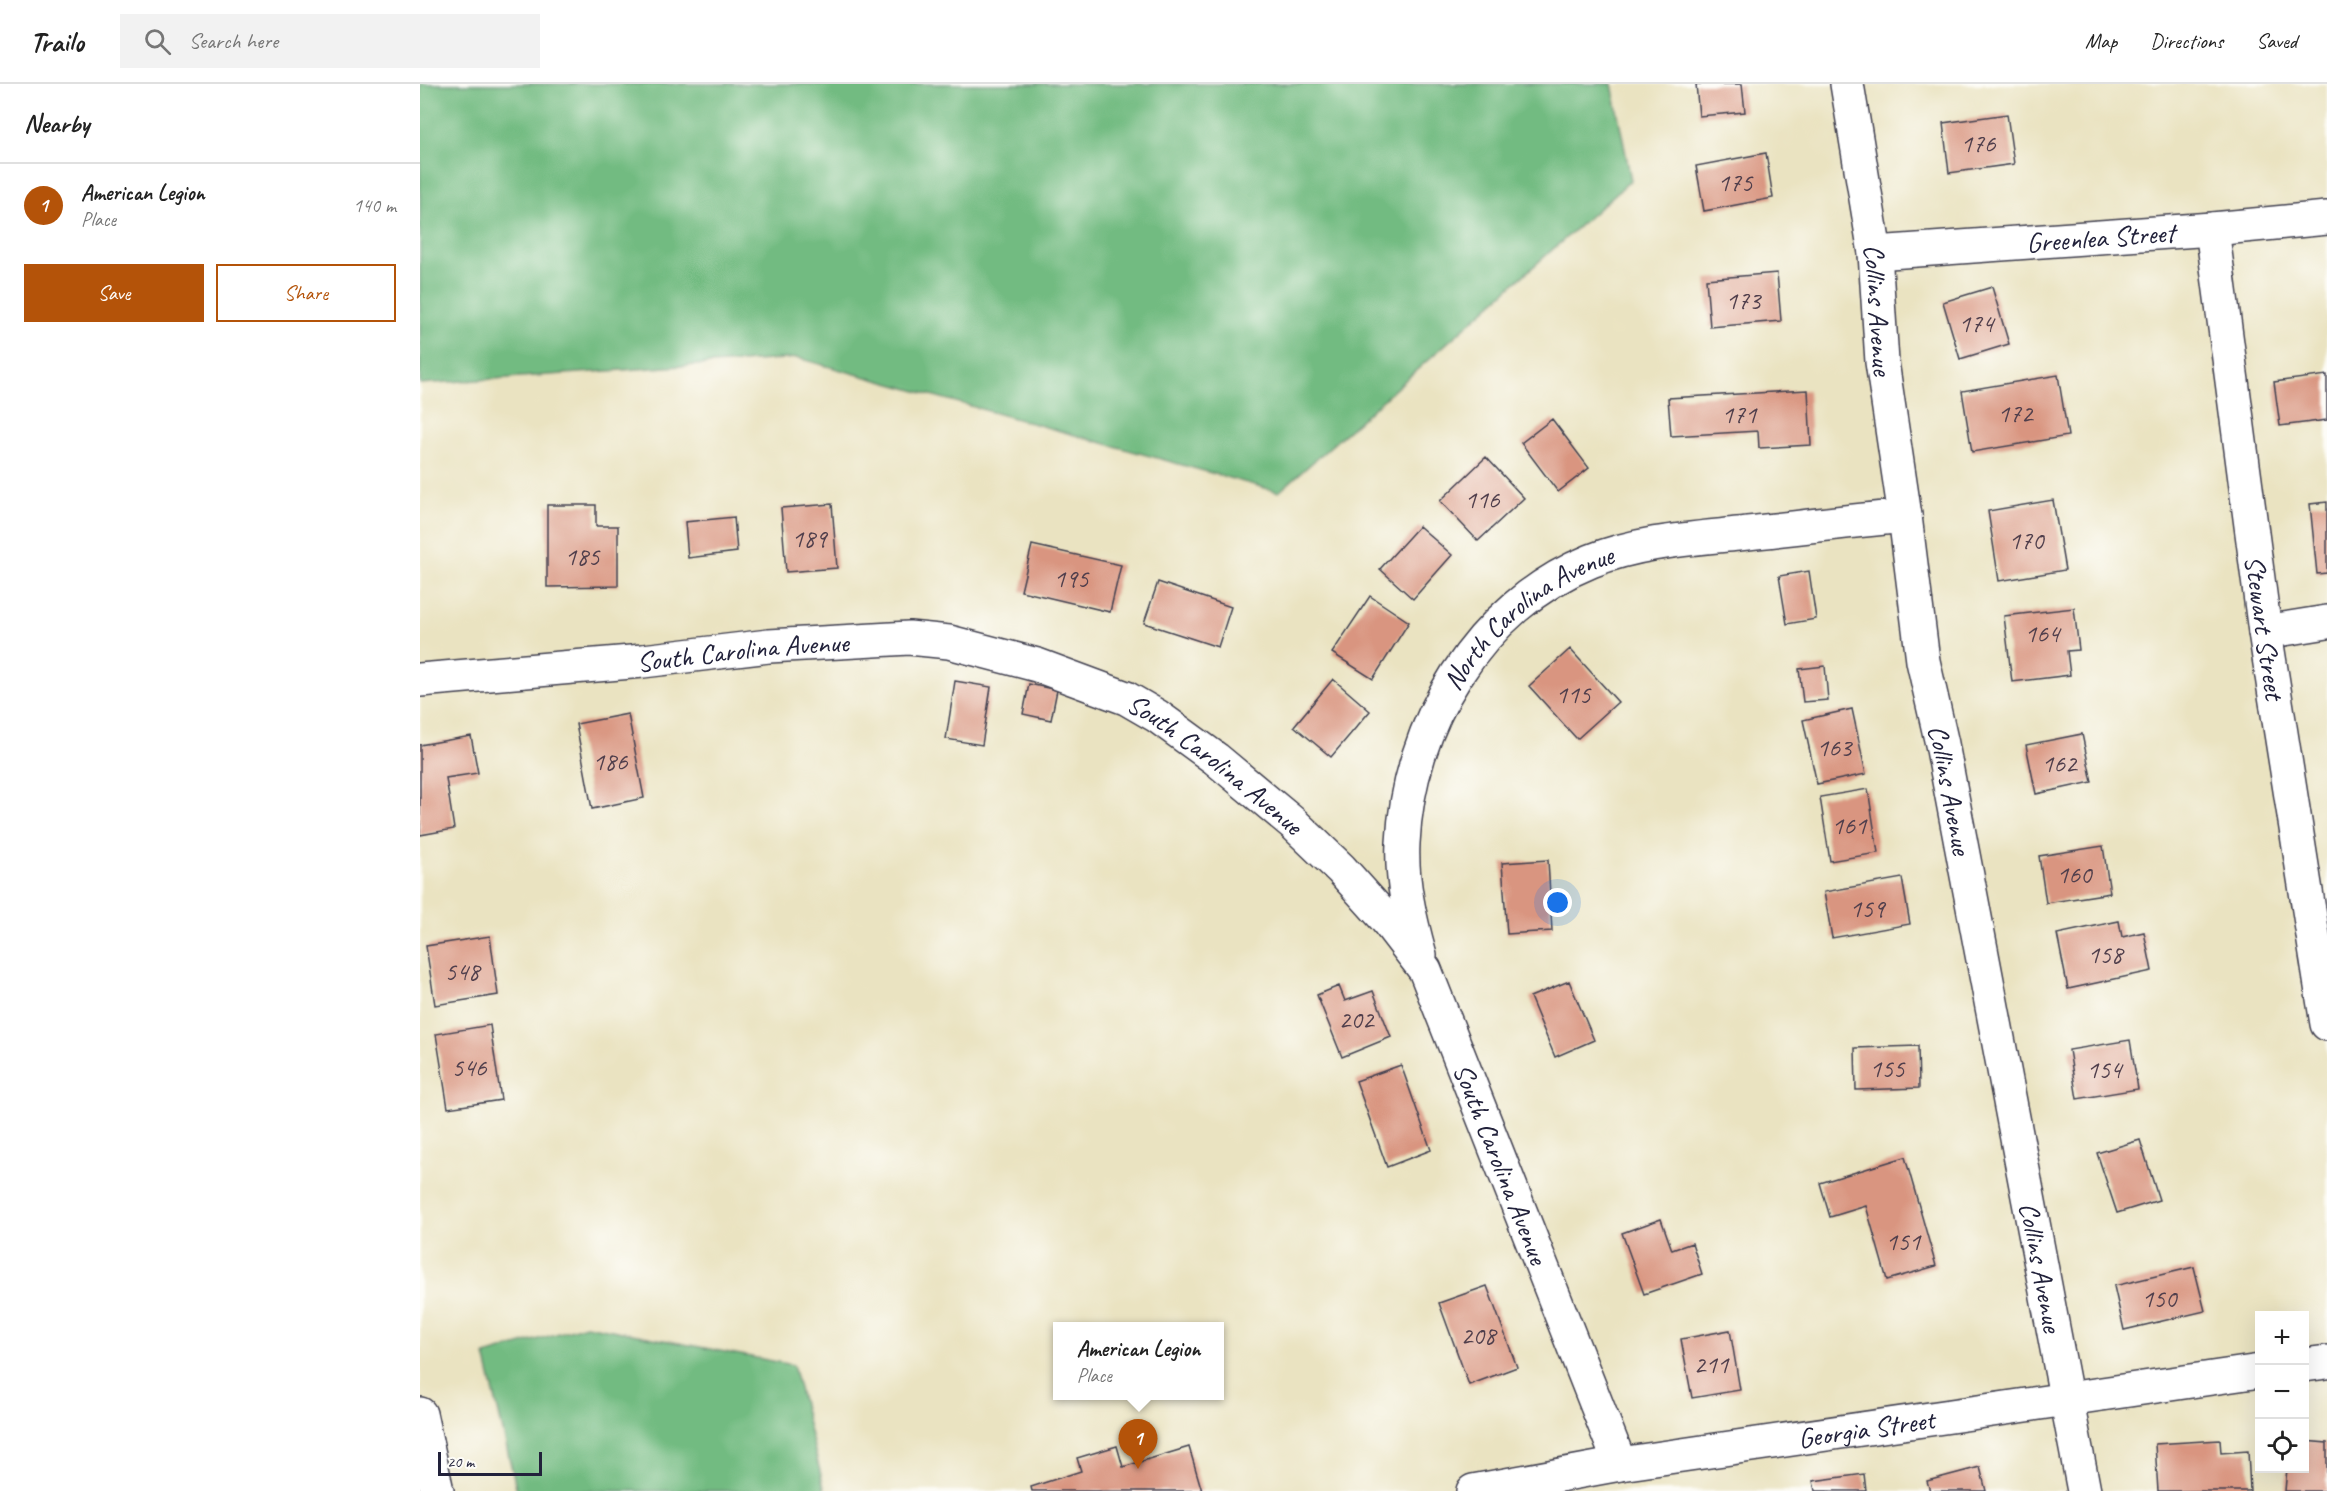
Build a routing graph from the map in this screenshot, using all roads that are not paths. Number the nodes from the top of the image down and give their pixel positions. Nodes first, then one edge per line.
1 (1847, 84) edge
2 (2327, 218) edge
3 (2212, 229) junction
4 (1875, 253) junction
5 (1905, 516) junction
6 (2327, 622) edge
7 (2265, 632) junction
8 (420, 680) edge
9 (1425, 970) junction
10 (2325, 1005) edge
11 (2327, 1362) edge
12 (2309, 1364) edge
13 (2255, 1372) edge
14 (2066, 1400) junction
15 (420, 1414) edge
16 (1620, 1464) junction
17 (437, 1491) edge
18 (1473, 1491) edge
19 (2084, 1491) edge

1 - 4 street, Collins Avenue
2 - 3 street, Greenlea Street
3 - 4 street, Greenlea Street
3 - 7 street, Stewart Street
4 - 5 street, Collins Avenue
5 - 9 street, North Carolina Avenue
5 - 14 street, Collins Avenue
6 - 7 street
7 - 10 street, Stewart Street
8 - 9 street, South Carolina Avenue
9 - 16 street, South Carolina Avenue
11 - 12 street
13 - 14 street, Georgia Street
14 - 16 street, Georgia Street
14 - 19 street, Collins Avenue
15 - 17 street
16 - 18 street, Georgia Street

